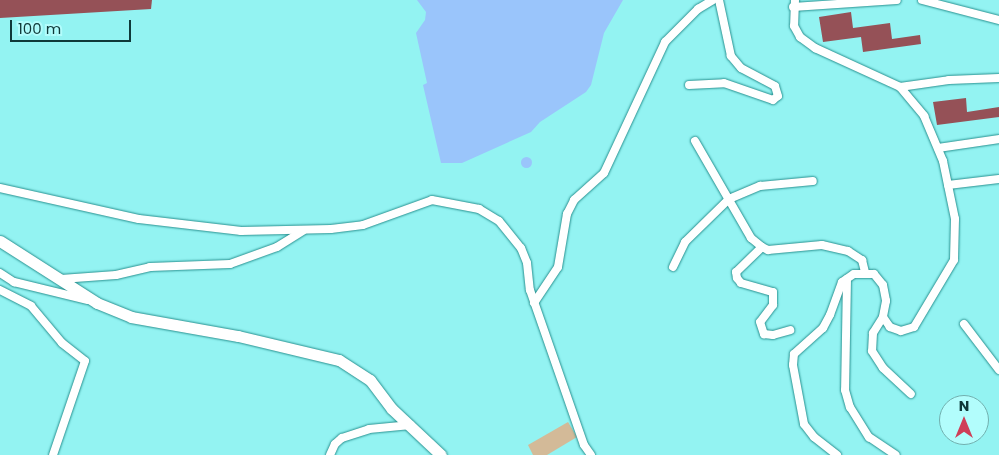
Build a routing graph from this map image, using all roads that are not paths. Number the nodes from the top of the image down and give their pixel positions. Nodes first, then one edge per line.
1 (713, 0) edge
2 (719, 0) edge
3 (897, 0) edge
4 (922, 0) edge
5 (794, 4) edge
6 (999, 20) edge
7 (999, 78) edge
8 (689, 86) dead end
9 (900, 87) junction
10 (999, 139) edge
11 (695, 141) dead end
12 (938, 148) junction
13 (999, 179) edge
14 (813, 181) dead end
15 (948, 185) junction
16 (0, 188) edge
17 (728, 199) junction
18 (304, 230) junction
19 (0, 241) edge
20 (762, 247) junction
21 (673, 267) dead end
22 (866, 272) junction
23 (0, 273) edge
24 (59, 279) junction
25 (847, 279) junction
26 (0, 290) edge
27 (97, 303) junction
28 (534, 303) junction
29 (883, 317) junction
30 (964, 324) dead end
31 (790, 330) dead end
32 (999, 370) edge
33 (911, 394) dead end
34 (411, 425) junction
35 (53, 455) edge
36 (330, 455) edge
37 (441, 455) edge
38 (591, 455) edge
39 (837, 455) edge
40 (896, 455) edge

1 - 28 street
2 - 8 street
3 - 5 street
4 - 6 street
5 - 9 street
7 - 9 street
9 - 12 street
10 - 12 street
11 - 17 street
12 - 15 street
13 - 15 street
14 - 17 street
15 - 29 street
16 - 18 street
17 - 20 street
17 - 21 street
18 - 24 street
18 - 28 street
19 - 24 street
20 - 22 street
20 - 31 street
22 - 25 street
22 - 29 street
23 - 27 street
24 - 27 street
25 - 39 street
25 - 40 street
26 - 35 street
27 - 34 street
28 - 38 street
29 - 33 street
30 - 32 street
34 - 36 street
34 - 37 street

